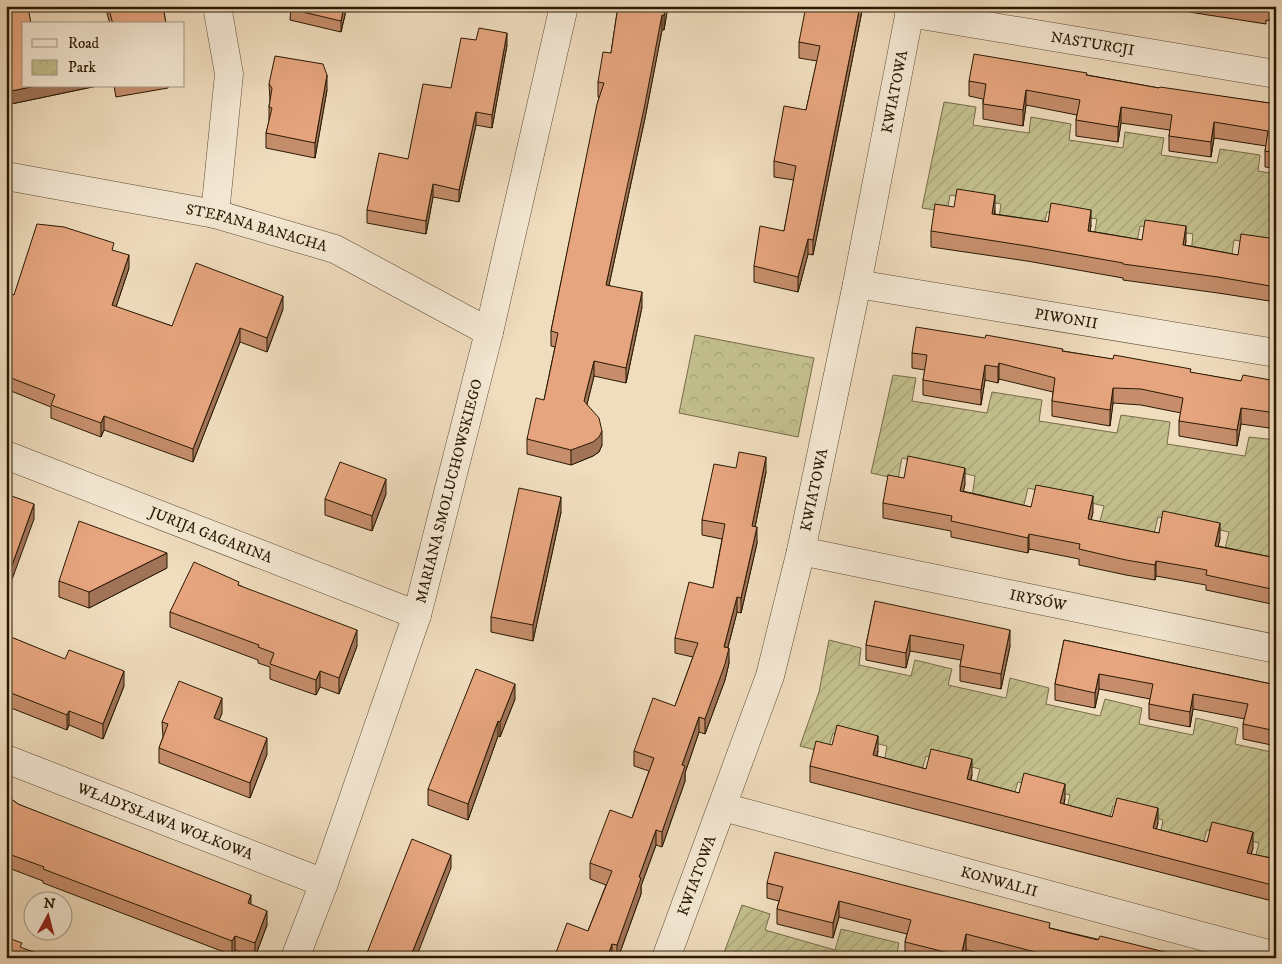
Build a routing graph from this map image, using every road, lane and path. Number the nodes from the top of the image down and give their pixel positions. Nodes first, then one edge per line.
1 (217, 6) edge
2 (557, 8) edge
3 (910, 10) edge
4 (1276, 74) edge
5 (6, 176) edge
6 (214, 214) junction
7 (857, 284) junction
8 (489, 332) junction
9 (1276, 353) edge
10 (6, 455) edge
11 (801, 551) junction
12 (417, 614) junction
13 (1276, 649) edge
14 (6, 759) edge
15 (723, 807) junction
16 (324, 883) junction
17 (1276, 956) edge
18 (295, 958) edge
19 (666, 958) edge

1 - 6 street
2 - 8 street, MARIANA SMOLUCHOWSKIEGO
3 - 4 street, NASTURCJI
3 - 7 street, KWIATOWA
5 - 6 street, STEFANA BANACHA
6 - 8 street, STEFANA BANACHA
7 - 9 street, PIWONII
7 - 11 street, KWIATOWA
8 - 12 street, MARIANA SMOLUCHOWSKIEGO
10 - 12 street, JURIJA GAGARINA
11 - 13 street, IRYSÓW
11 - 15 street, KWIATOWA
12 - 16 street, MARIANA SMOLUCHOWSKIEGO
14 - 16 street, WŁADYSŁAWA WOŁKOWA
15 - 17 street, KONWALII
15 - 19 street, KWIATOWA
16 - 18 street, MARIANA SMOLUCHOWSKIEGO

